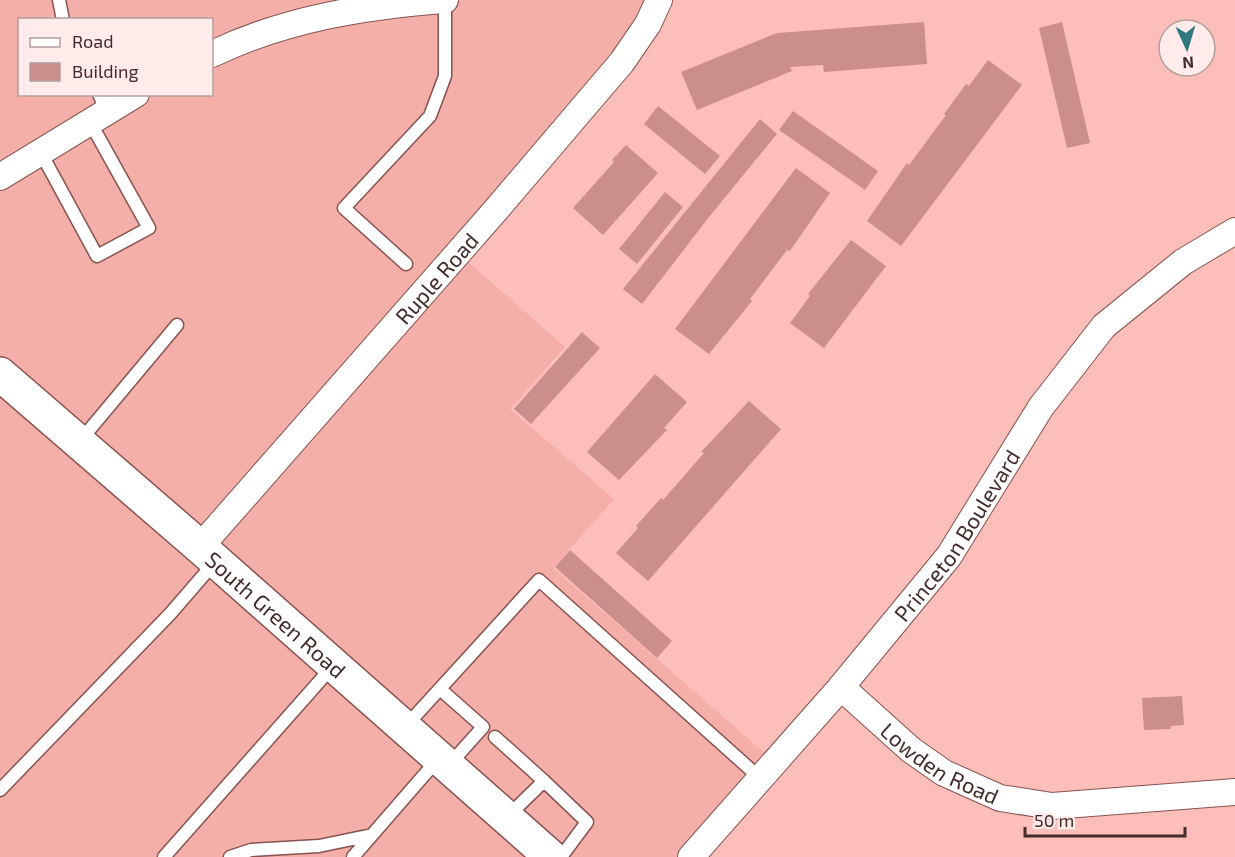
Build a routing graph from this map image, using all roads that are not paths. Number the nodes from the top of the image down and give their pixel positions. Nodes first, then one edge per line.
1 (59, 0) edge
2 (445, 0) edge
3 (659, 0) edge
4 (63, 18) edge
5 (213, 54) edge
6 (131, 96) edge
7 (99, 110) edge
8 (41, 153) junction
9 (0, 177) edge
10 (1235, 231) edge
11 (406, 264) dead end
12 (177, 325) dead end
13 (0, 374) edge
14 (80, 442) junction
15 (208, 554) junction
16 (334, 665) junction
17 (841, 687) junction
18 (440, 689) junction
19 (405, 727) junction
20 (495, 738) dead end
21 (444, 762) junction
22 (760, 778) junction
23 (544, 781) junction
24 (0, 790) edge
25 (1235, 792) edge
26 (506, 818) junction
27 (372, 835) junction
28 (164, 857) edge
29 (230, 857) edge
30 (353, 857) edge
31 (551, 857) edge
32 (561, 857) edge
33 (691, 857) edge

1 - 4 lane
2 - 5 street
2 - 11 lane
3 - 15 street, Ruple Road
6 - 7 street
7 - 8 street
7 - 8 lane
8 - 9 street
10 - 17 street, Princeton Boulevard
12 - 14 lane
13 - 14 main road, South Green Road
14 - 15 main road, South Green Road
15 - 16 main road, South Green Road
15 - 24 lane
16 - 19 main road, South Green Road
16 - 28 lane
17 - 22 street, Princeton Boulevard
17 - 25 street, Lowden Road
18 - 19 lane
18 - 21 lane
18 - 22 lane
19 - 21 main road, South Green Road
20 - 23 lane
21 - 26 main road, South Green Road
21 - 27 lane
22 - 33 street, Princeton Boulevard
23 - 26 lane
23 - 32 lane
26 - 31 main road, South Green Road
27 - 29 lane
27 - 30 lane

